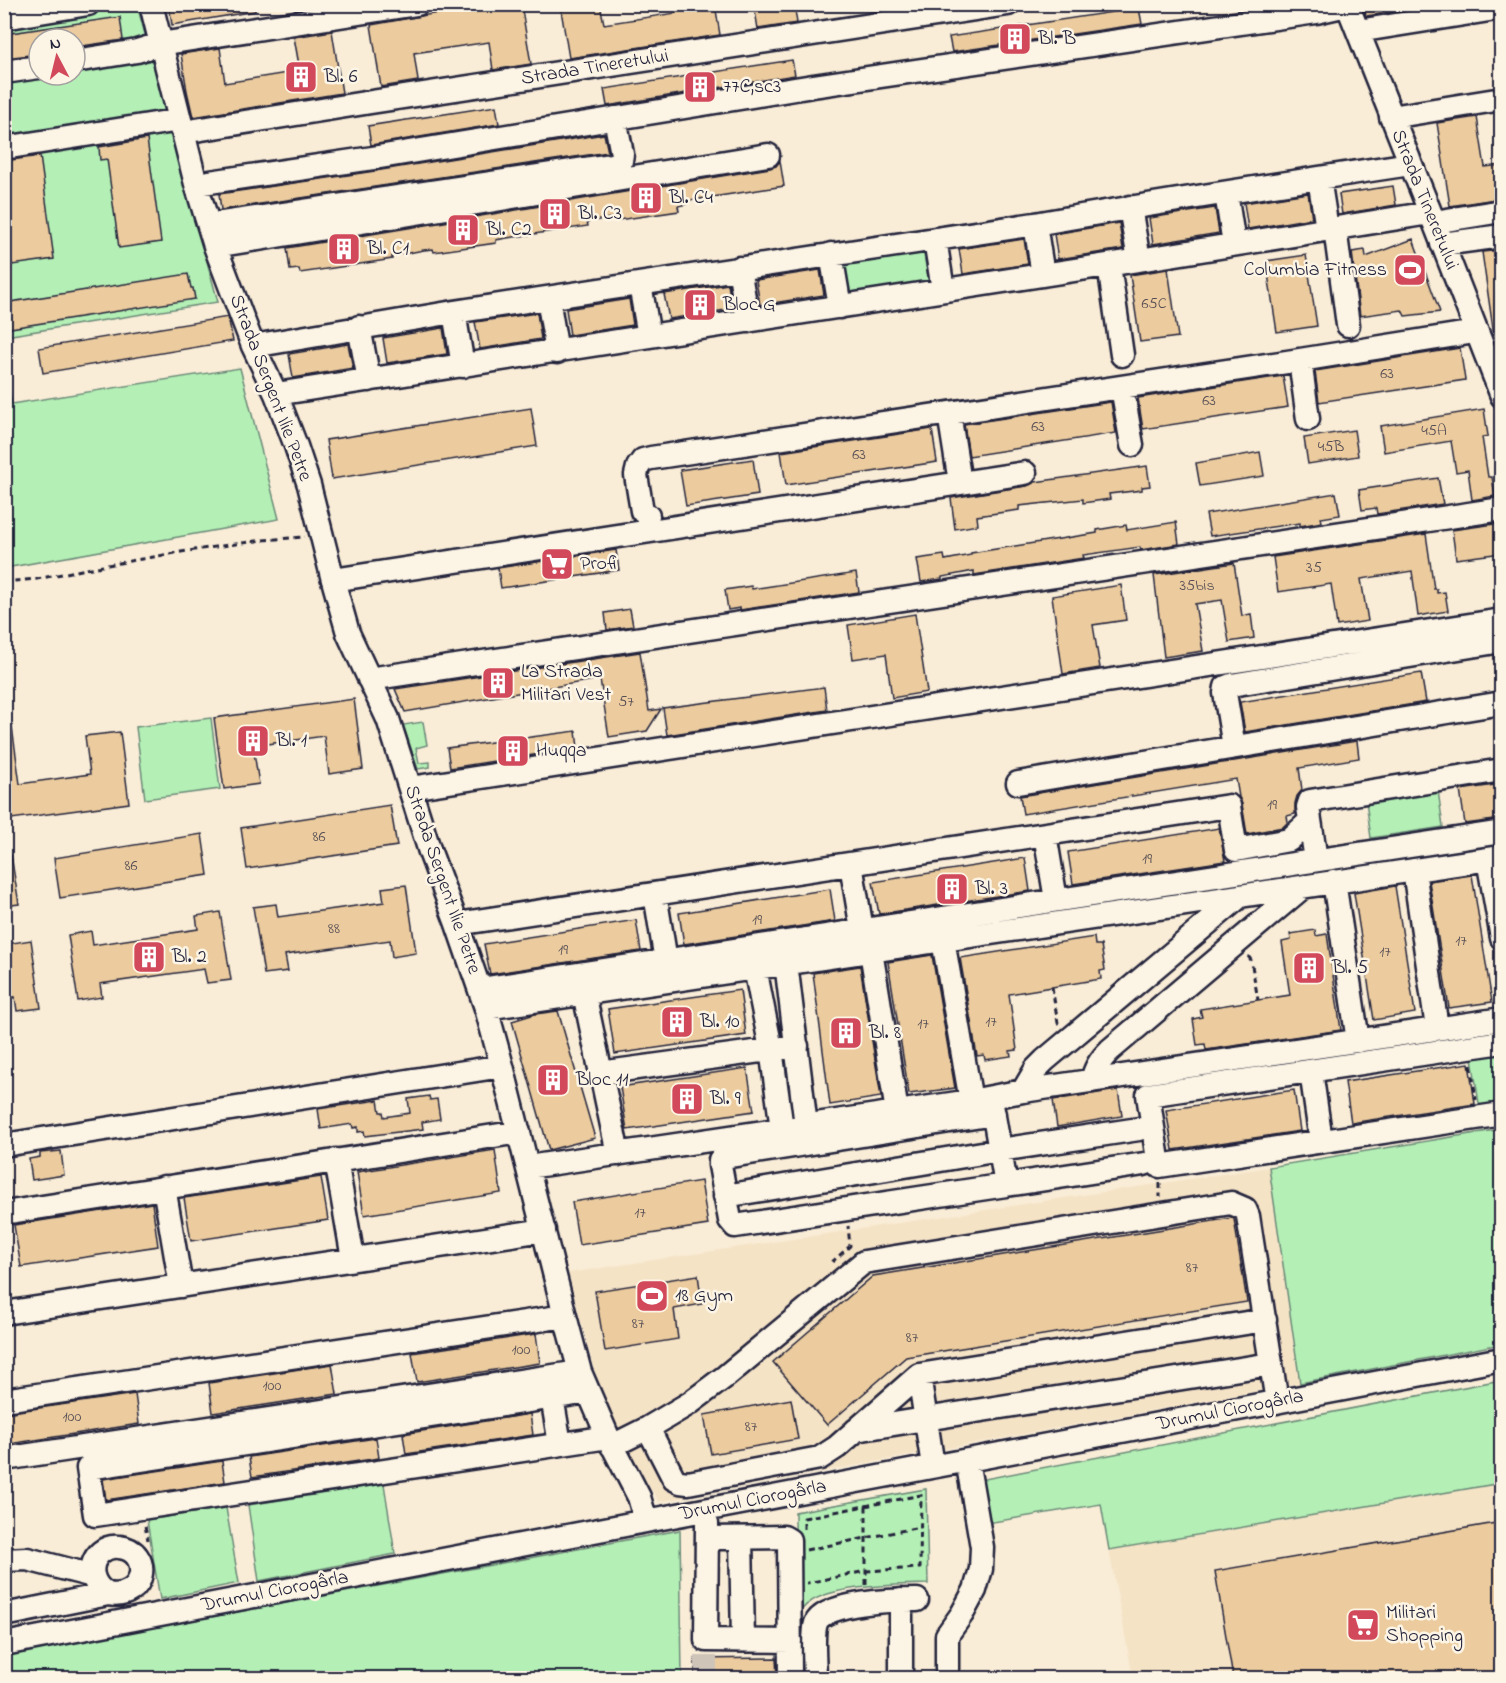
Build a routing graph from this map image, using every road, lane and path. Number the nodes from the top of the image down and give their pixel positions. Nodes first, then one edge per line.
1 (88, 4) edge
2 (151, 4) edge
3 (417, 4) edge
4 (1008, 4) edge
5 (1347, 5) edge
6 (1502, 8) edge
7 (4, 18) edge
8 (1358, 31) junction
9 (160, 44) junction
10 (87, 59) edge
11 (27, 68) edge
12 (4, 72) edge
13 (1502, 99) edge
14 (1391, 117) junction
15 (615, 118) junction
16 (181, 126) junction
17 (4, 148) edge
18 (768, 155) dead end
19 (1410, 164) junction
20 (1319, 178) junction
21 (196, 184) junction
22 (1226, 193) junction
23 (1130, 207) junction
24 (1502, 212) edge
25 (1432, 217) junction
26 (1035, 224) junction
27 (1331, 228) junction
28 (212, 236) junction
29 (1502, 236) edge
30 (935, 238) junction
31 (1234, 244) junction
32 (1442, 244) junction
33 (831, 254) junction
34 (1139, 260) junction
35 (1109, 265) junction
36 (739, 268) junction
37 (1043, 275) junction
38 (640, 284) junction
39 (943, 290) junction
40 (548, 298) junction
41 (840, 307) junction
42 (454, 312) junction
43 (748, 321) junction
44 (1348, 325) dead end
45 (359, 327) junction
46 (1475, 332) junction
47 (649, 336) junction
48 (253, 346) junction
49 (556, 351) junction
50 (1122, 355) dead end
51 (1494, 357) edge
52 (1299, 360) junction
53 (463, 366) junction
54 (369, 380) junction
55 (1122, 387) junction
56 (276, 394) junction
57 (1502, 396) edge
58 (949, 413) junction
59 (1308, 419) dead end
60 (1132, 445) dead end
61 (958, 470) dead end
62 (1025, 473) dead end
63 (1502, 509) edge
64 (648, 516) dead end
65 (321, 535) junction
66 (333, 580) junction
67 (4, 582) edge
68 (1502, 620) edge
69 (1502, 641) edge
70 (369, 679) junction
71 (1502, 703) edge
72 (1234, 747) junction
73 (1502, 770) edge
74 (1018, 783) dead end
75 (410, 788) junction
76 (1310, 821) junction
77 (1502, 832) edge
78 (1045, 834) junction
79 (1495, 858) edge
80 (1316, 861) junction
81 (851, 864) junction
82 (1414, 870) junction
83 (1334, 881) junction
84 (1304, 886) junction
85 (655, 894) junction
86 (1240, 896) junction
87 (1056, 900) junction
88 (458, 924) junction
89 (862, 930) junction
90 (1502, 938) edge
91 (943, 940) junction
92 (1237, 943) junction
93 (872, 951) junction
94 (666, 961) junction
95 (786, 963) junction
96 (755, 968) junction
97 (1052, 987) dead end
98 (584, 993) junction
99 (483, 999) junction
100 (1258, 1000) dead end
101 (1502, 1019) edge
102 (1437, 1028) junction
103 (1073, 1036) junction
104 (1358, 1041) junction
105 (1502, 1042) edge
106 (797, 1046) junction
107 (1468, 1047) junction
108 (771, 1049) junction
109 (502, 1066) junction
110 (1311, 1071) junction
111 (600, 1073) junction
112 (1092, 1082) junction
113 (1023, 1091) junction
114 (985, 1104) junction
115 (897, 1112) junction
116 (1502, 1114) edge
117 (1479, 1117) junction
118 (806, 1126) junction
119 (782, 1129) junction
120 (1139, 1129) dead end
121 (519, 1132) junction
122 (1321, 1141) junction
123 (4, 1145) edge
124 (1000, 1150) junction
125 (618, 1154) junction
126 (336, 1160) junction
127 (1152, 1165) junction
128 (528, 1167) junction
129 (1006, 1185) junction
130 (164, 1187) junction
131 (725, 1196) junction
132 (846, 1209) junction
133 (4, 1213) edge
134 (1160, 1214) junction
135 (544, 1230) junction
136 (353, 1259) junction
137 (847, 1275) junction
138 (181, 1286) junction
139 (5, 1309) edge
140 (565, 1316) junction
141 (1264, 1320) junction
142 (1502, 1359) edge
143 (1271, 1364) junction
144 (919, 1375) junction
145 (584, 1382) junction
146 (552, 1397) junction
147 (4, 1400) edge
148 (1278, 1402) junction
149 (926, 1418) junction
150 (648, 1428) junction
151 (856, 1430) junction
152 (610, 1441) junction
153 (560, 1444) junction
154 (4, 1459) edge
155 (967, 1460) junction
156 (933, 1466) junction
157 (866, 1505) junction
158 (706, 1510) junction
159 (646, 1521) junction
160 (145, 1525) dead end
161 (920, 1527) junction
162 (804, 1529) dead end
163 (707, 1538) junction
164 (741, 1538) junction
165 (866, 1538) junction
166 (804, 1540) dead end
167 (148, 1544) dead end
168 (4, 1560) edge
169 (866, 1571) junction
170 (93, 1576) junction
171 (804, 1584) dead end
172 (108, 1594) junction
173 (865, 1604) junction
174 (4, 1615) edge
175 (103, 1626) junction
176 (743, 1640) junction
177 (790, 1641) junction
178 (4, 1644) edge
179 (790, 1678) edge
180 (815, 1678) edge
181 (901, 1678) edge
182 (947, 1678) edge

1 - 7 street
2 - 9 street, Strada Sergent Ilie Petre
3 - 9 street
4 - 16 street, Strada Tineretului
5 - 8 street, Strada Tineretului
5 - 15 street
6 - 8 street
8 - 14 street, Strada Tineretului
9 - 10 street
9 - 16 street, Strada Sergent Ilie Petre
11 - 12 street
13 - 14 street
14 - 19 street, Strada Tineretului
15 - 21 street
15 - 28 street
16 - 17 street, Strada Tineretului
16 - 21 street, Strada Sergent Ilie Petre
18 - 28 street
19 - 20 street
19 - 25 street, Strada Tineretului
20 - 22 street
20 - 27 street
21 - 28 street, Strada Sergent Ilie Petre
22 - 23 street
22 - 31 street
23 - 26 street
23 - 34 street
24 - 25 street
25 - 27 street
25 - 32 street, Strada Tineretului
26 - 30 street
26 - 37 street
27 - 31 street
27 - 44 street
28 - 48 street, Strada Sergent Ilie Petre
29 - 32 street
30 - 33 street
30 - 39 street
31 - 34 street
32 - 46 street, Strada Tineretului
33 - 36 street
33 - 41 street
34 - 35 street
35 - 37 street
35 - 50 street
36 - 38 street
36 - 43 street
37 - 39 street
38 - 40 street
38 - 47 street
39 - 41 street
40 - 42 street
40 - 49 street
41 - 43 street
42 - 45 street
42 - 53 street
43 - 47 street
45 - 48 street
45 - 54 street
46 - 51 street, Strada Tineretului
46 - 52 street
47 - 49 street
48 - 56 street, Strada Sergent Ilie Petre
49 - 53 street
51 - 57 street, Strada Tineretului
52 - 55 street
52 - 59 street
53 - 54 street
54 - 56 street
55 - 58 street
55 - 60 street
56 - 65 street, Strada Sergent Ilie Petre
58 - 61 street
58 - 64 street
62 - 66 street
63 - 70 street
65 - 66 street, Strada Sergent Ilie Petre
65 - 67 path
66 - 70 street, Strada Sergent Ilie Petre
68 - 75 street
69 - 72 street
70 - 75 street, Strada Sergent Ilie Petre
71 - 72 street
72 - 74 street
73 - 76 street
75 - 88 street, Strada Sergent Ilie Petre
76 - 78 street
76 - 80 street
77 - 80 street
78 - 81 street
78 - 87 street
79 - 82 street
79 - 90 street
80 - 87 street
81 - 85 street
81 - 89 street
82 - 83 street
82 - 102 street
83 - 84 street
83 - 104 street
84 - 86 street
84 - 92 street
85 - 88 street
85 - 94 street
86 - 91 street
86 - 103 street
87 - 89 street
88 - 99 street, Strada Sergent Ilie Petre
89 - 94 street
91 - 93 street
91 - 114 street
92 - 100 path
92 - 112 street
93 - 95 street
93 - 115 street
94 - 99 street
95 - 96 street
95 - 106 street
96 - 98 street
96 - 108 street
97 - 103 path
98 - 99 street
98 - 111 street
99 - 109 street, Strada Sergent Ilie Petre
101 - 102 street
102 - 104 street
103 - 113 street
104 - 112 street
105 - 107 street
106 - 108 street
106 - 118 street
107 - 110 street
107 - 117 path
108 - 111 street
108 - 119 street
109 - 121 street, Strada Sergent Ilie Petre
109 - 123 street
110 - 122 street
110 - 127 street
111 - 125 street
112 - 113 street
113 - 114 street
114 - 115 street
114 - 124 street
114 - 131 street
115 - 118 street
116 - 117 street
117 - 122 street
118 - 119 street
119 - 125 street
120 - 124 street
121 - 126 street
121 - 128 street, Strada Sergent Ilie Petre
122 - 127 street
124 - 129 street
124 - 131 street
125 - 128 street
126 - 130 street
126 - 136 street
127 - 129 street
127 - 134 path
128 - 135 street, Strada Sergent Ilie Petre
129 - 132 street
130 - 133 street
130 - 138 street
131 - 132 street
132 - 137 path
134 - 137 street
134 - 141 street
135 - 136 street
135 - 140 street, Strada Sergent Ilie Petre
136 - 138 street
137 - 150 street
138 - 139 street
140 - 145 street, Strada Sergent Ilie Petre
140 - 147 street
141 - 143 street
141 - 144 street
142 - 148 street, Drumul Ciorogârla
143 - 148 street
143 - 149 street
144 - 149 street
144 - 151 street
145 - 146 street
145 - 152 street, Strada Sergent Ilie Petre
145 - 154 street
146 - 153 street
146 - 153 street
148 - 155 street, Drumul Ciorogârla
149 - 151 street
149 - 156 street
150 - 151 street
150 - 152 street
152 - 153 street
152 - 159 street, Strada Sergent Ilie Petre
155 - 156 street, Drumul Ciorogârla
155 - 182 street
156 - 158 street, Drumul Ciorogârla
157 - 161 path
157 - 162 path
157 - 165 path
158 - 159 street, Drumul Ciorogârla
158 - 163 street
159 - 175 street, Drumul Ciorogârla
160 - 167 path
161 - 165 path
161 - 169 path
163 - 164 street
163 - 176 street
164 - 176 street
164 - 177 street
165 - 166 path
165 - 169 path
168 - 170 street
169 - 171 path
169 - 173 path
170 - 172 street
170 - 172 street
172 - 174 street
172 - 175 street
173 - 180 street
173 - 181 street
175 - 178 street, Drumul Ciorogârla
176 - 177 street
177 - 179 street

